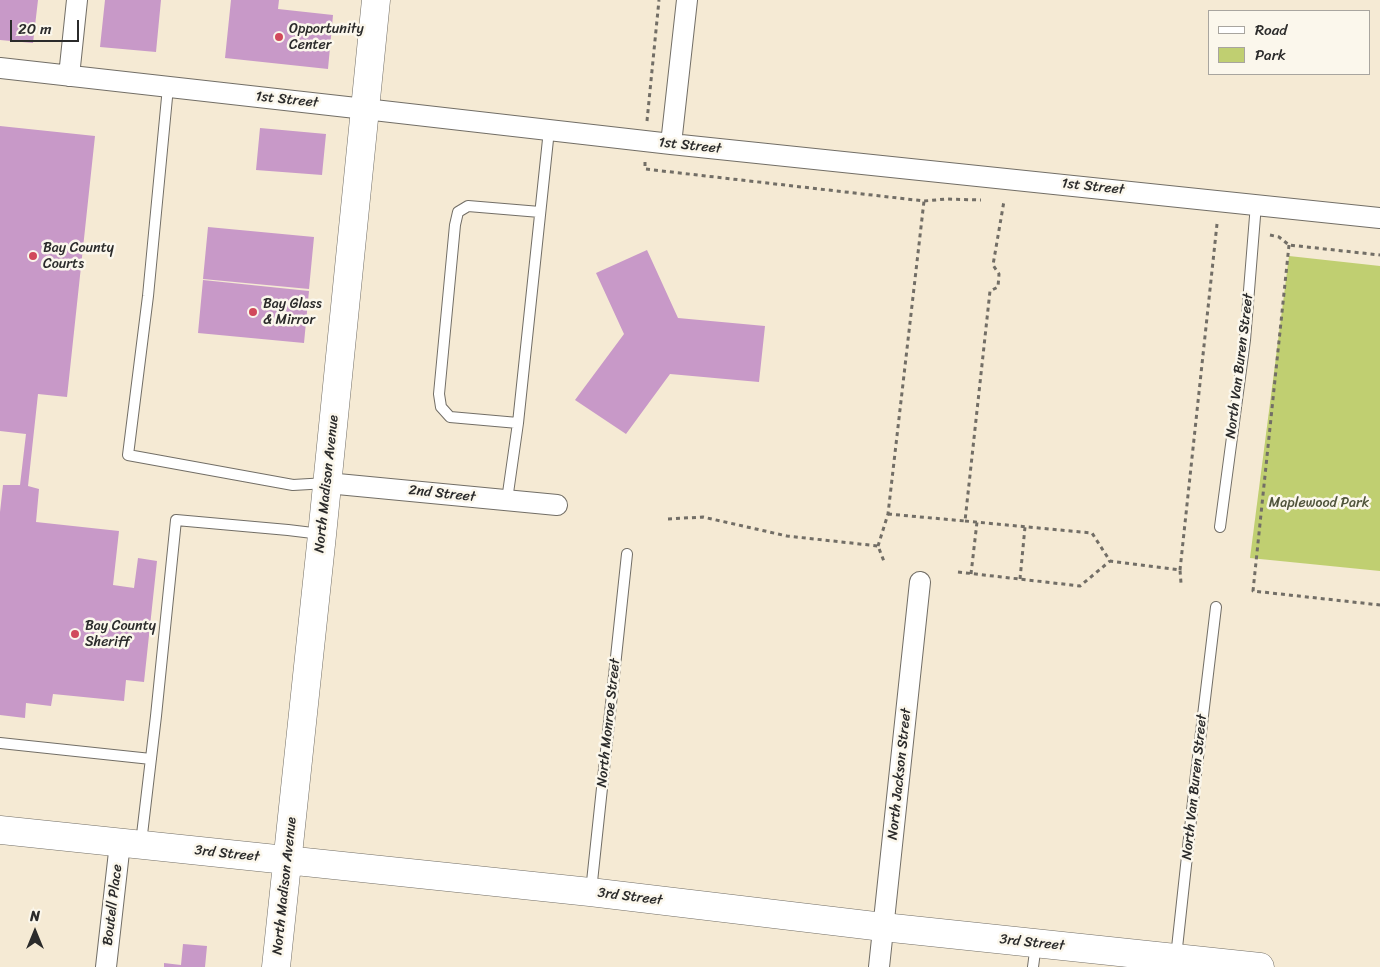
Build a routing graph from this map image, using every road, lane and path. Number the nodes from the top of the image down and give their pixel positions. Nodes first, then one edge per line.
1 (77, 0) edge
2 (376, 0) edge
3 (687, 0) edge
4 (0, 68) edge
5 (69, 76) junction
6 (168, 87) junction
7 (365, 108) junction
8 (548, 130) junction
9 (671, 144) junction
10 (924, 201) dead end
11 (1004, 201) dead end
12 (1256, 204) junction
13 (540, 212) junction
14 (1380, 218) edge
15 (1217, 224) dead end
16 (1288, 245) dead end
17 (518, 423) junction
18 (327, 483) junction
19 (508, 500) junction
20 (557, 505) dead end
21 (888, 514) junction
22 (668, 518) dead end
23 (965, 521) junction
24 (977, 522) junction
25 (1025, 527) junction
26 (1220, 527) dead end
27 (322, 535) junction
28 (878, 546) junction
29 (627, 554) dead end
30 (1110, 561) junction
31 (885, 564) dead end
32 (1180, 570) junction
33 (958, 572) dead end
34 (971, 574) junction
35 (1020, 579) junction
36 (920, 582) dead end
37 (1180, 583) dead end
38 (1380, 605) edge
39 (1216, 607) dead end
40 (0, 743) edge
41 (151, 759) junction
42 (0, 830) edge
43 (131, 844) junction
44 (288, 860) junction
45 (590, 892) junction
46 (883, 927) junction
47 (1034, 955) edge
48 (1176, 962) edge
49 (106, 967) edge
50 (276, 967) edge
51 (879, 967) edge
52 (1260, 967) edge

1 - 5 street
2 - 7 street, North Madison Avenue
3 - 9 street
4 - 5 street, 1st Street
5 - 6 street, 1st Street
6 - 7 street, 1st Street
6 - 18 lane
7 - 8 street, 1st Street
7 - 18 street, North Madison Avenue
8 - 9 street, 1st Street
8 - 13 lane
9 - 12 street, 1st Street
10 - 21 path
11 - 23 path
12 - 14 street, 1st Street
12 - 26 lane, North Van Buren Street
13 - 17 lane
13 - 17 lane
15 - 32 path
16 - 38 path
17 - 19 lane
18 - 19 street, 2nd Street
18 - 27 street, North Madison Avenue
19 - 20 street, 2nd Street
21 - 23 path
21 - 28 path
22 - 28 path
23 - 24 path
24 - 25 path
24 - 34 path
25 - 30 path
25 - 35 path
27 - 41 lane
27 - 44 street, North Madison Avenue
28 - 31 path
29 - 45 lane, North Monroe Street
30 - 32 path
30 - 35 path
32 - 37 path
33 - 34 path
34 - 35 path
36 - 46 street, North Jackson Street
39 - 48 lane, North Van Buren Street
40 - 41 lane
41 - 43 lane
42 - 43 street, 3rd Street
43 - 44 street, 3rd Street
43 - 49 street, Boutell Place
44 - 45 street, 3rd Street
44 - 50 street, North Madison Avenue
45 - 46 street, 3rd Street
46 - 47 street, 3rd Street
46 - 51 street, North Jackson Street
47 - 48 street, 3rd Street
48 - 52 street, 3rd Street

